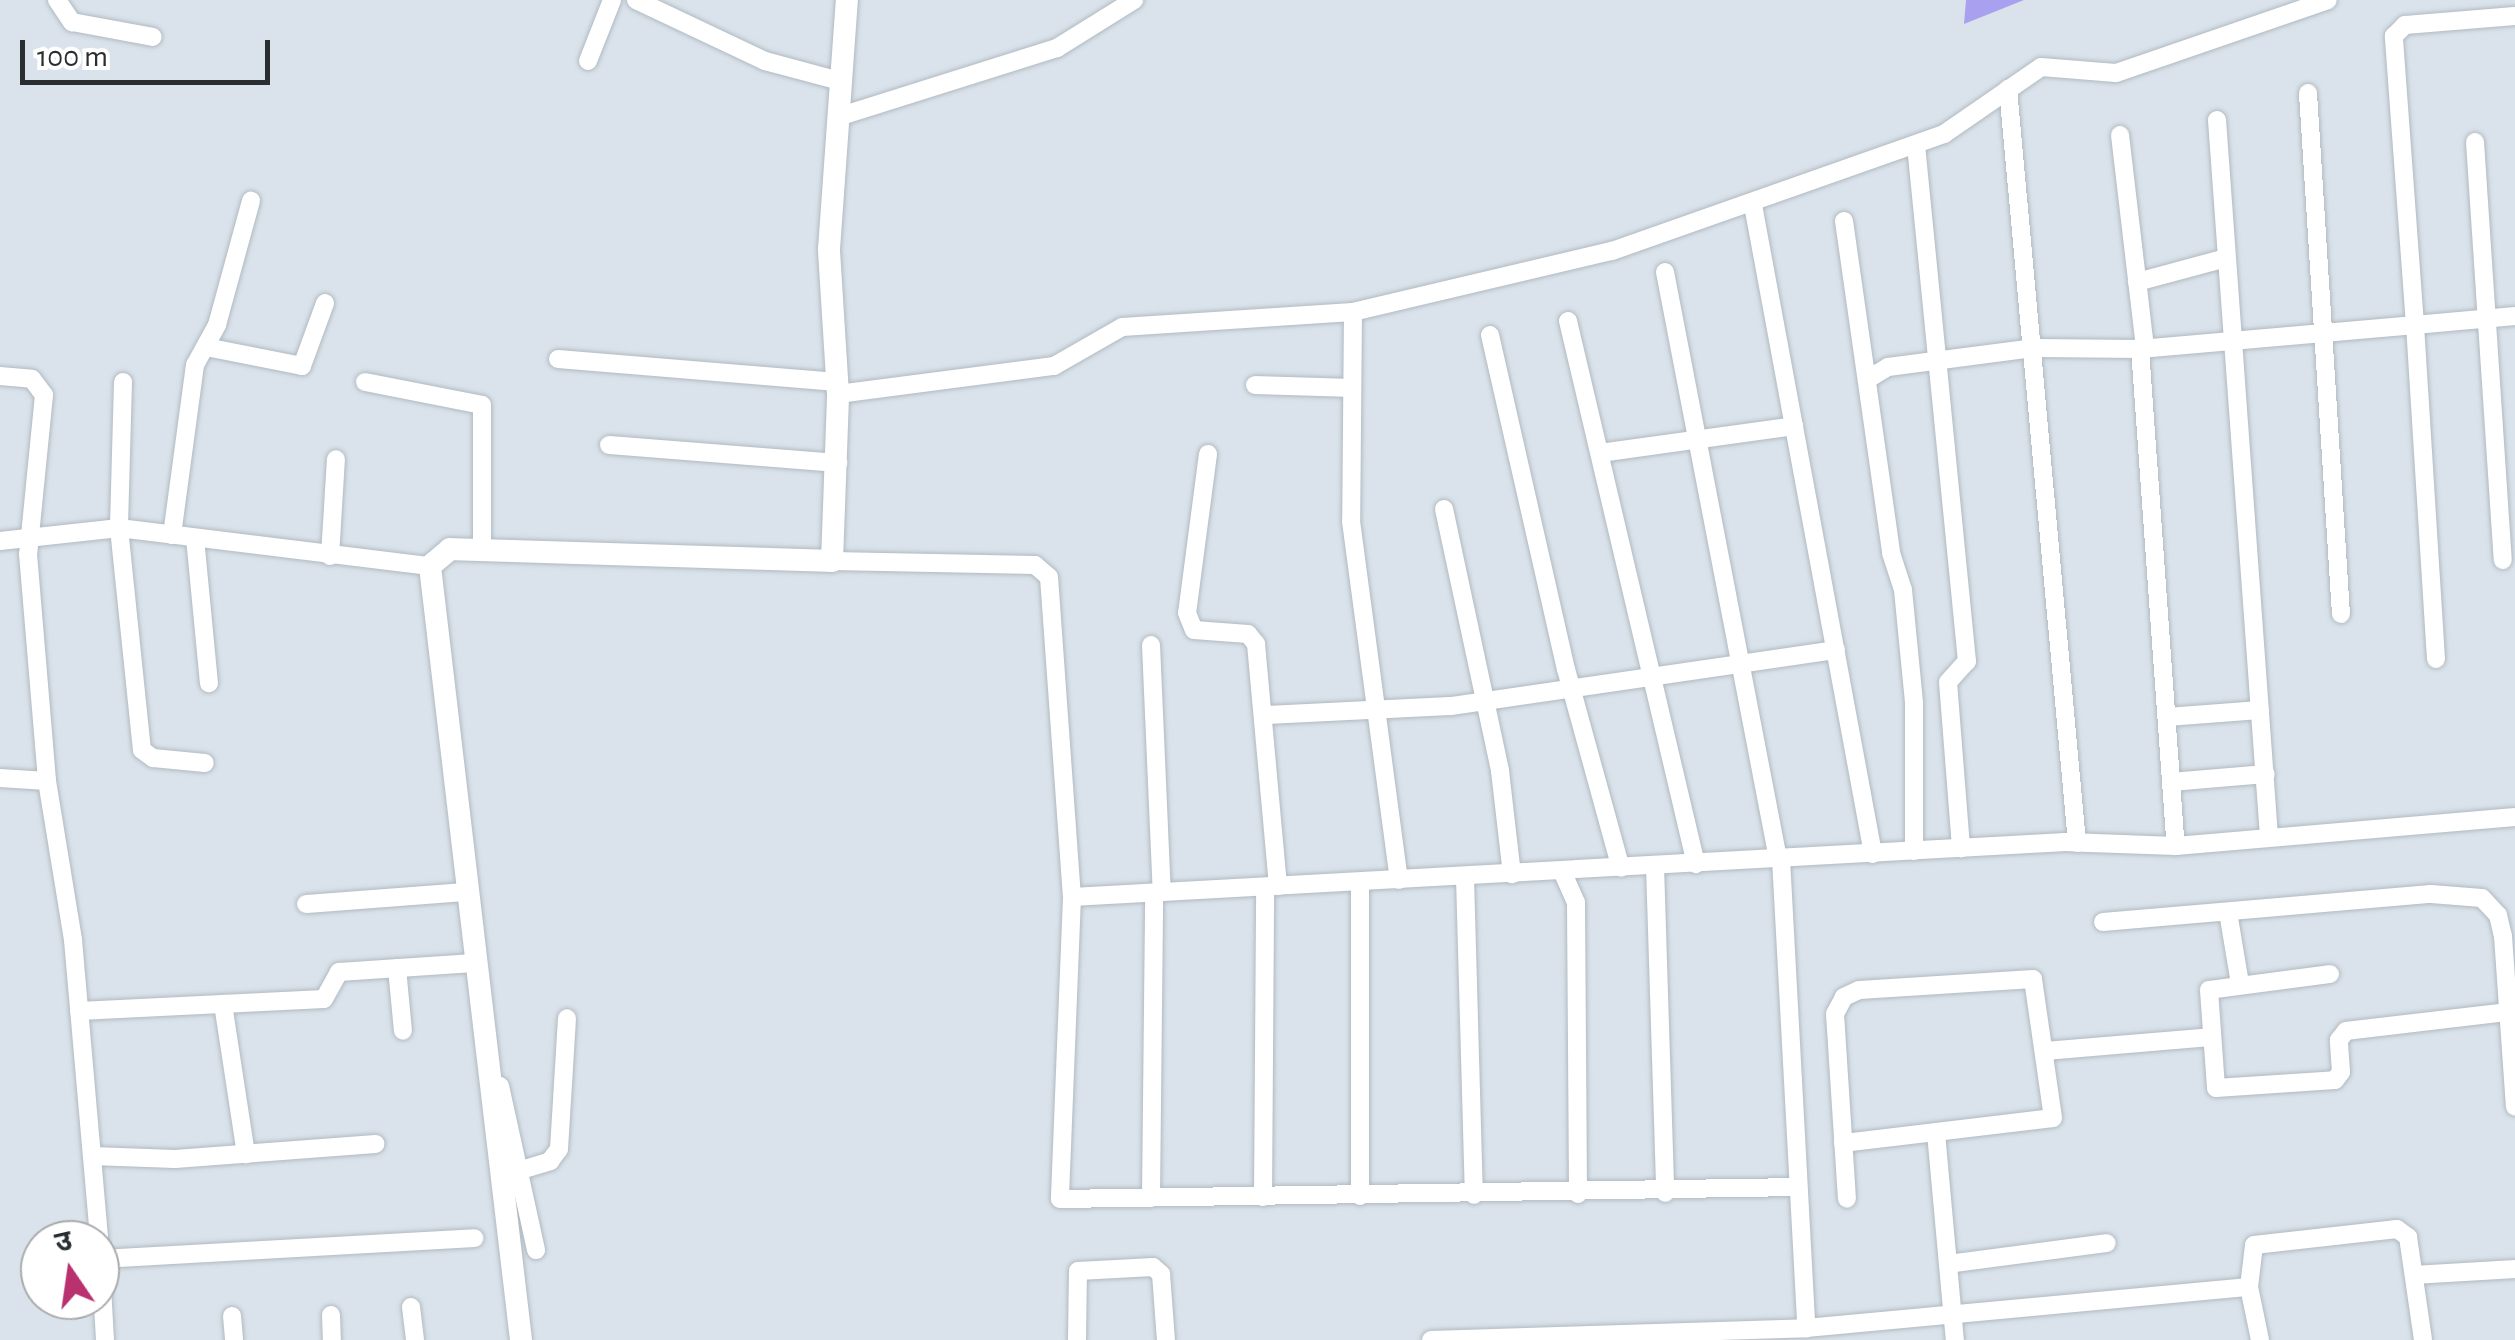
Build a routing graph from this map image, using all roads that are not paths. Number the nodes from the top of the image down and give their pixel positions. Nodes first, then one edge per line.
1 (58, 0) edge
2 (612, 0) edge
3 (638, 0) edge
4 (846, 0) edge
5 (1134, 0) edge
6 (2328, 0) edge
7 (2515, 16) edge
8 (154, 37) dead end
9 (588, 60) dead end
10 (836, 80) junction
11 (2008, 89) junction
12 (2308, 93) dead end
13 (838, 117) junction
14 (2217, 120) dead end
15 (2120, 135) dead end
16 (2475, 142) dead end
17 (1916, 144) junction
18 (251, 201) dead end
19 (1752, 204) junction
20 (1844, 221) dead end
21 (2226, 258) junction
22 (1665, 272) dead end
23 (2137, 282) junction
24 (325, 303) dead end
25 (1353, 312) junction
26 (2515, 316) edge
27 (2489, 319) junction
28 (1568, 321) dead end
29 (2414, 325) junction
30 (2321, 332) junction
31 (1490, 335) dead end
32 (2231, 340) junction
33 (206, 346) junction
34 (2035, 348) junction
35 (2142, 349) junction
36 (558, 359) dead end
37 (1941, 360) junction
38 (0, 376) edge
39 (1868, 379) junction
40 (123, 382) dead end
41 (365, 382) dead end
42 (1256, 385) dead end
43 (838, 388) junction
44 (1352, 388) junction
45 (1794, 426) junction
46 (1698, 439) junction
47 (610, 445) dead end
48 (1600, 452) junction
49 (1208, 454) dead end
50 (336, 458) dead end
51 (838, 463) junction
52 (1444, 509) dead end
53 (119, 528) junction
54 (172, 535) junction
55 (195, 538) junction
56 (31, 540) junction
57 (0, 541) edge
58 (482, 550) junction
59 (330, 556) junction
60 (2503, 560) dead end
61 (832, 561) junction
62 (430, 566) junction
63 (2340, 614) dead end
64 (1151, 646) dead end
65 (1836, 650) junction
66 (2436, 659) dead end
67 (1741, 663) junction
68 (1649, 678) junction
69 (209, 682) dead end
70 (1572, 690) junction
71 (1483, 702) junction
72 (1376, 708) junction
73 (2260, 710) junction
74 (1266, 715) junction
75 (2166, 718) junction
76 (205, 763) dead end
77 (2266, 774) junction
78 (0, 778) edge
79 (47, 781) junction
80 (2171, 782) junction
81 (2515, 816) edge
82 (2270, 837) junction
83 (2077, 842) junction
84 (2176, 846) junction
85 (1962, 848) junction
86 (1914, 851) junction
87 (1873, 854) junction
88 (1780, 859) junction
89 (1696, 864) junction
90 (1655, 866) junction
91 (1620, 868) junction
92 (1562, 872) junction
93 (1512, 874) junction
94 (1465, 876) junction
95 (1399, 880) junction
96 (1360, 882) junction
97 (1272, 887) junction
98 (466, 892) junction
99 (1158, 892) junction
100 (1072, 897) junction
101 (306, 904) dead end
102 (2228, 912) junction
103 (2103, 922) dead end
104 (474, 963) junction
105 (397, 968) junction
106 (2330, 974) dead end
107 (2240, 984) junction
108 (223, 1004) junction
109 (79, 1010) junction
110 (2508, 1012) junction
111 (567, 1018) dead end
112 (404, 1032) dead end
113 (2210, 1036) junction
114 (2046, 1051) junction
115 (496, 1066) dead end
116 (2515, 1107) edge
117 (1936, 1133) junction
118 (1843, 1143) junction
119 (375, 1144) dead end
120 (246, 1154) junction
121 (92, 1156) junction
122 (518, 1171) junction
123 (1797, 1187) junction
124 (1665, 1193) junction
125 (1474, 1194) junction
126 (1578, 1194) junction
127 (1360, 1196) junction
128 (1263, 1197) junction
129 (1150, 1198) junction
130 (1846, 1199) dead end
131 (97, 1220) edge
132 (474, 1238) dead end
133 (2108, 1243) dead end
134 (536, 1250) dead end
135 (120, 1258) edge
136 (1948, 1264) junction
137 (2515, 1269) edge
138 (2414, 1275) junction
139 (2249, 1287) junction
140 (411, 1307) dead end
141 (331, 1315) dead end
142 (232, 1316) dead end
143 (1953, 1317) junction
144 (1806, 1328) junction
145 (1859, 1332) edge
146 (1619, 1339) edge
147 (234, 1340) edge
148 (332, 1340) edge
149 (415, 1340) edge
150 (521, 1340) edge
151 (1077, 1340) edge
152 (1166, 1340) edge
153 (1431, 1340) edge
154 (1955, 1340) edge
155 (2260, 1340) edge
156 (2422, 1340) edge

1 - 8 street
2 - 9 street
3 - 10 street
4 - 10 street
5 - 13 street
6 - 11 street
7 - 29 street
10 - 13 street
11 - 17 street
11 - 34 street
12 - 30 street
13 - 43 street
14 - 21 street
15 - 23 street
16 - 27 street
17 - 19 street
17 - 37 street
18 - 33 street
19 - 25 street
19 - 45 street
20 - 39 street
21 - 23 street
21 - 32 street
22 - 46 street
23 - 35 street
24 - 33 street
25 - 43 street
25 - 44 street
26 - 27 street
27 - 29 street
27 - 60 street
28 - 48 street
29 - 30 street
29 - 66 street
30 - 32 street
30 - 63 street
31 - 70 street
32 - 35 street
32 - 73 street
33 - 54 street
34 - 35 street
34 - 37 street
34 - 83 street
35 - 75 street
36 - 43 street
37 - 39 street
37 - 85 street
38 - 56 street
39 - 86 street
40 - 53 street
41 - 58 street
42 - 44 street
43 - 51 street
44 - 72 street
45 - 46 street
45 - 65 street
46 - 48 street
46 - 67 street
47 - 51 street
48 - 68 street
49 - 74 street
50 - 59 street
51 - 61 street
52 - 71 street
53 - 54 street
53 - 56 street
53 - 76 street
54 - 55 street
55 - 59 street
55 - 69 street
56 - 57 street
56 - 79 street
58 - 61 street
58 - 62 street
59 - 62 street
61 - 100 street
62 - 98 street
64 - 99 street
65 - 67 street
65 - 87 street
67 - 68 street
67 - 88 street
68 - 70 street
68 - 89 street
70 - 71 street
70 - 91 street
71 - 72 street
71 - 93 street
72 - 74 street
72 - 95 street
73 - 75 street
73 - 77 street
74 - 97 street
75 - 80 street
77 - 80 street
77 - 82 street
78 - 79 street
79 - 109 street
80 - 84 street
81 - 82 street
82 - 84 street
83 - 84 street
83 - 85 street
85 - 86 street
86 - 87 street
87 - 88 street
88 - 89 street
88 - 123 street
89 - 90 street
90 - 91 street
90 - 124 street
91 - 92 street
92 - 93 street
92 - 126 street
93 - 94 street
94 - 95 street
94 - 125 street
95 - 96 street
96 - 97 street
96 - 127 street
97 - 99 street
97 - 128 street
98 - 101 street
98 - 104 street
99 - 100 street
99 - 129 street
100 - 129 street
102 - 103 street
102 - 107 street
102 - 110 street
104 - 105 street
104 - 150 street
105 - 108 street
105 - 112 street
106 - 107 street
107 - 113 street
108 - 109 street
108 - 120 street
109 - 121 street
110 - 113 street
110 - 116 street
111 - 122 street
113 - 114 street
114 - 117 street
114 - 118 street
115 - 122 street
117 - 118 street
117 - 136 street
118 - 130 street
119 - 120 street
120 - 121 street
121 - 131 street
122 - 134 street
123 - 124 street
123 - 144 street
124 - 126 street
125 - 126 street
125 - 127 street
127 - 128 street
128 - 129 street
132 - 135 street
133 - 136 street
136 - 143 street
137 - 138 street
138 - 139 street
138 - 156 street
139 - 143 street
139 - 155 street
140 - 149 street
141 - 148 street
142 - 147 street
143 - 145 street
143 - 154 street
144 - 145 street
144 - 146 street
146 - 153 street
151 - 152 street

